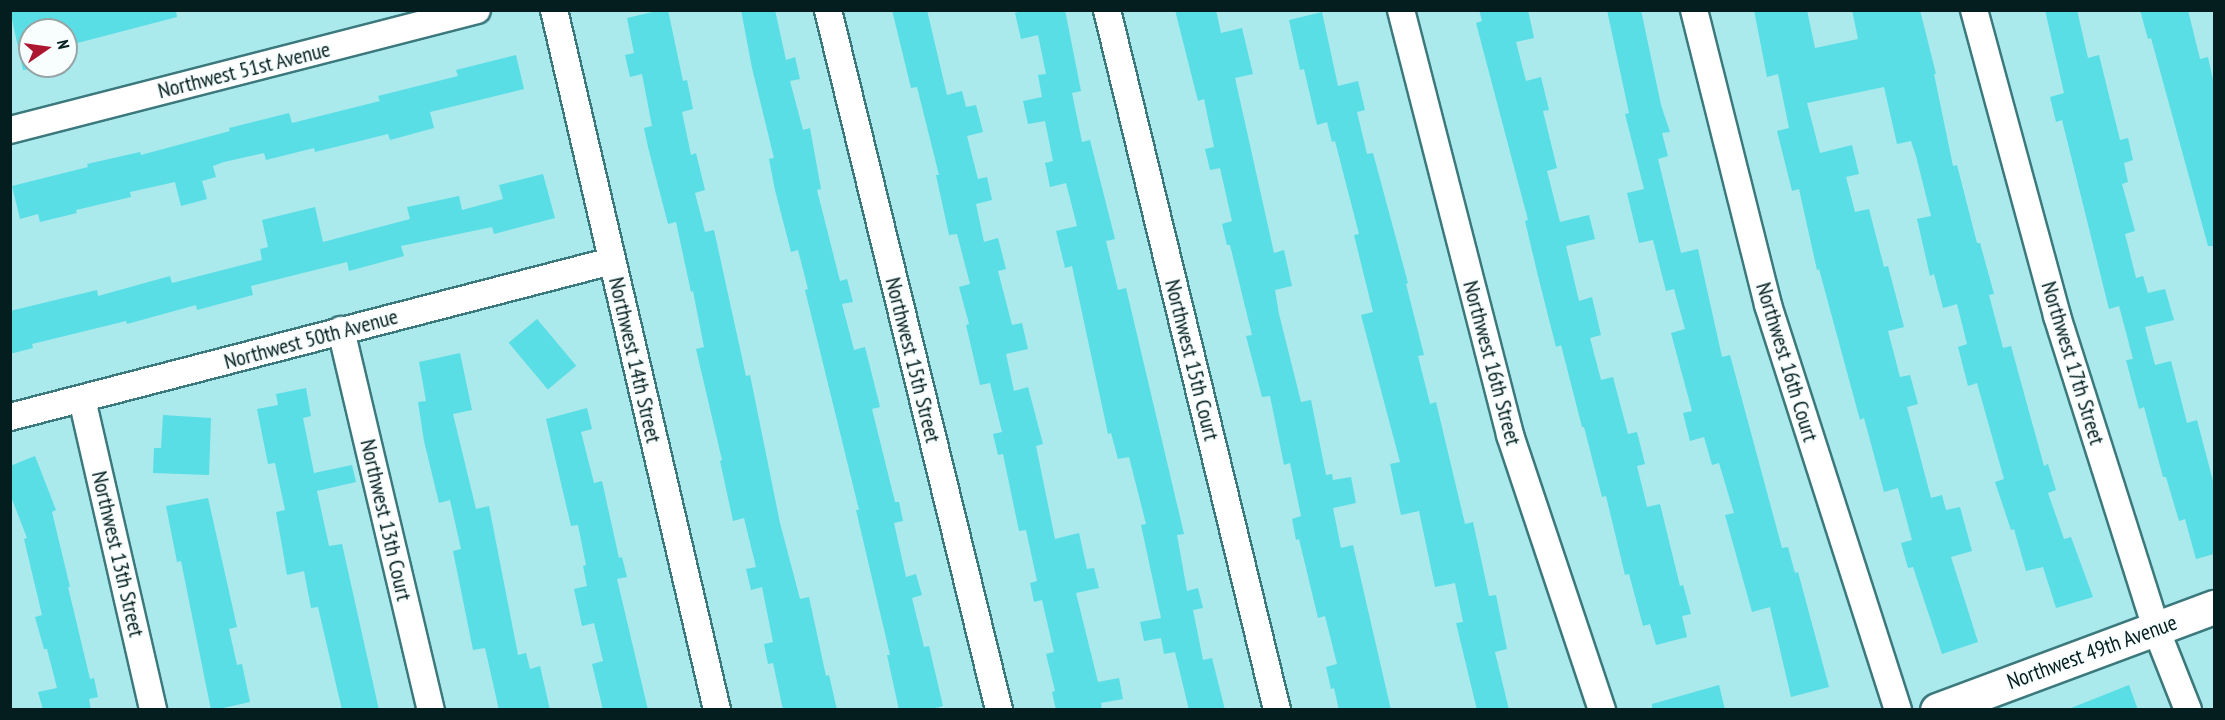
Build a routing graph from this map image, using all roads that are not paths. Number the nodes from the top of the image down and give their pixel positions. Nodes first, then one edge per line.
1 (477, 10) edge
2 (554, 10) edge
3 (828, 10) edge
4 (1107, 10) edge
5 (1401, 10) edge
6 (1694, 10) edge
7 (1974, 10) edge
8 (10, 129) edge
9 (612, 261) junction
10 (341, 330) junction
11 (82, 399) junction
12 (10, 417) edge
13 (2214, 607) edge
14 (2156, 629) junction
15 (153, 710) edge
16 (431, 710) edge
17 (717, 710) edge
18 (999, 710) edge
19 (1277, 710) edge
20 (1602, 710) edge
21 (1898, 710) edge
22 (1936, 710) edge
23 (2188, 710) edge

1 - 8 street, Northwest 51st Avenue
2 - 9 street, Northwest 14th Street
3 - 18 street, Northwest 15th Street
4 - 19 street, Northwest 15th Court
5 - 20 street, Northwest 16th Street
6 - 21 street, Northwest 16th Court
7 - 14 street, Northwest 17th Street
9 - 10 street, Northwest 50th Avenue
9 - 17 street, Northwest 14th Street
10 - 11 street, Northwest 50th Avenue
10 - 16 street, Northwest 13th Court
11 - 12 street, Northwest 50th Avenue
11 - 15 street, Northwest 13th Street
13 - 14 street, Northwest 49th Avenue
14 - 22 street, Northwest 49th Avenue
14 - 23 street, Northwest 17th Street

